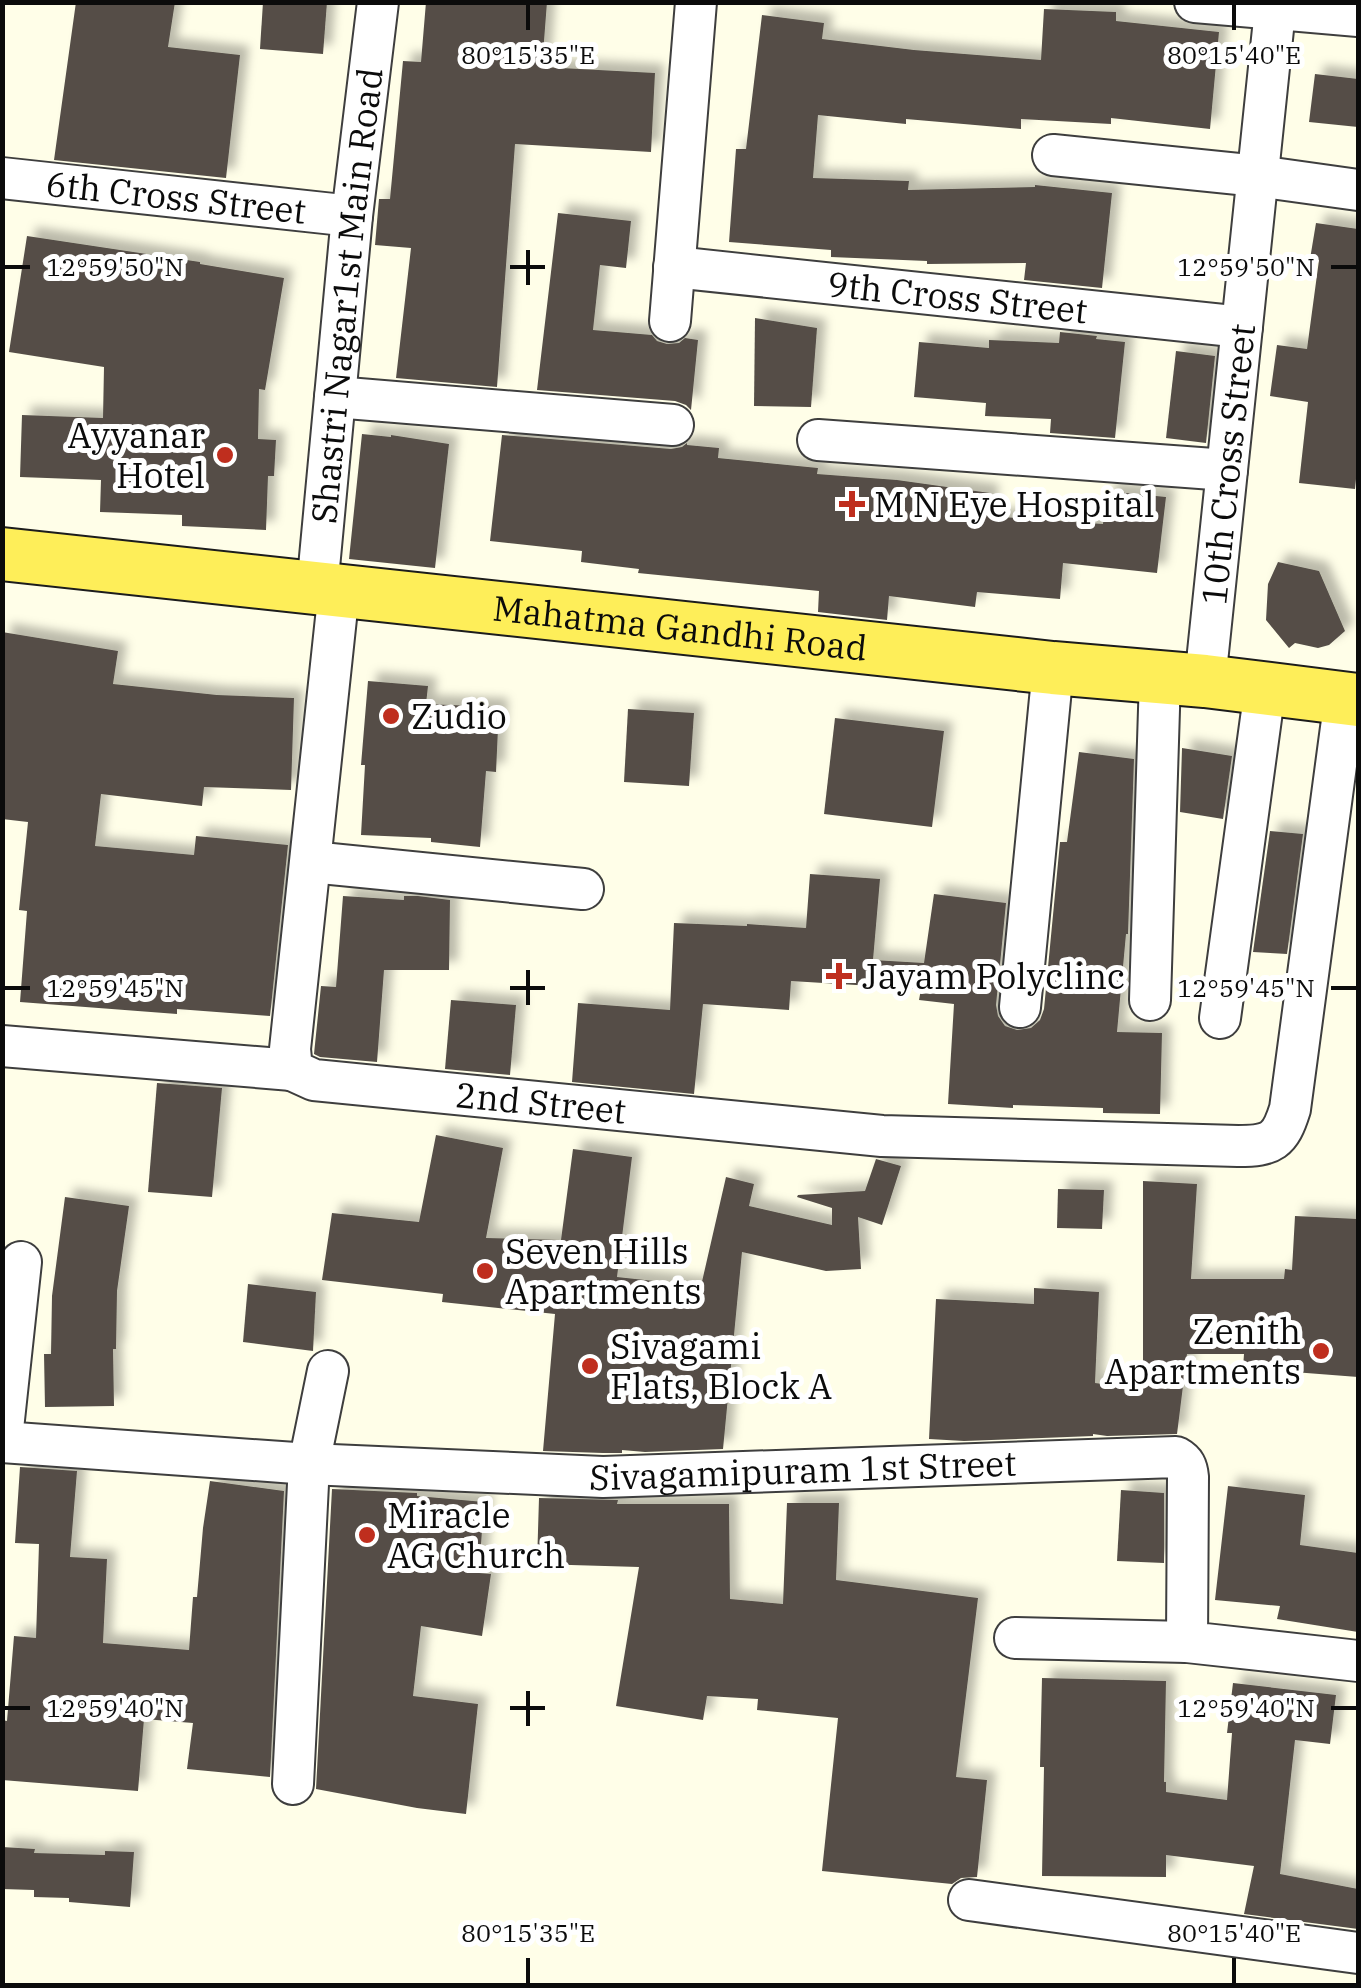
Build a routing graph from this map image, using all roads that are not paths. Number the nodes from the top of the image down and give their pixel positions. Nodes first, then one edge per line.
1 (378, 2) edge
2 (696, 2) edge
3 (1195, 2) edge
4 (1275, 10) junction
5 (1358, 16) edge
6 (1052, 154) dead end
7 (1258, 176) junction
8 (2, 178) edge
9 (1358, 190) edge
10 (352, 216) junction
11 (674, 267) junction
12 (670, 321) dead end
13 (1242, 327) junction
14 (335, 397) junction
15 (672, 425) dead end
16 (818, 440) dead end
17 (1226, 470) junction
18 (2, 554) edge
19 (328, 589) junction
20 (1052, 668) junction
21 (1183, 679) junction
22 (1265, 689) junction
23 (1351, 699) edge
24 (311, 862) junction
25 (583, 889) dead end
26 (1150, 1000) dead end
27 (1020, 1007) dead end
28 (1220, 1018) dead end
29 (2, 1046) edge
30 (292, 1070) junction
31 (21, 1262) dead end
32 (328, 1371) dead end
33 (2, 1440) edge
34 (309, 1464) junction
35 (1016, 1638) dead end
36 (1187, 1642) junction
37 (1358, 1661) edge
38 (292, 1784) dead end
39 (969, 1900) dead end
40 (1358, 1953) edge

1 - 10 street, Shastri Nagar1st Main Road
2 - 11 street
3 - 4 street
4 - 5 street
4 - 7 street, 10th Cross Street
6 - 7 street
7 - 9 street
7 - 13 street, 10th Cross Street
8 - 10 street, 6th Cross Street
10 - 14 street, Shastri Nagar1st Main Road
11 - 12 street
11 - 13 street, 9th Cross Street
13 - 17 street, 10th Cross Street
14 - 15 street
14 - 19 street, Shastri Nagar1st Main Road
16 - 17 street
17 - 21 street, 10th Cross Street
18 - 19 main road, Mahatma Gandhi Road
19 - 20 main road, Mahatma Gandhi Road
19 - 24 street
20 - 21 main road, Mahatma Gandhi Road
20 - 27 street
21 - 22 main road, Mahatma Gandhi Road
21 - 26 street, 10th Cross Street
22 - 23 main road, Mahatma Gandhi Road
22 - 28 street
23 - 30 street, 2nd Street
24 - 25 street
24 - 30 street
29 - 30 street, 2nd Street
31 - 33 street
32 - 34 street
33 - 34 street, Sivagamipuram 1st Street
34 - 36 street, Sivagamipuram 1st Street
34 - 38 street
35 - 36 street
36 - 37 street
39 - 40 street

